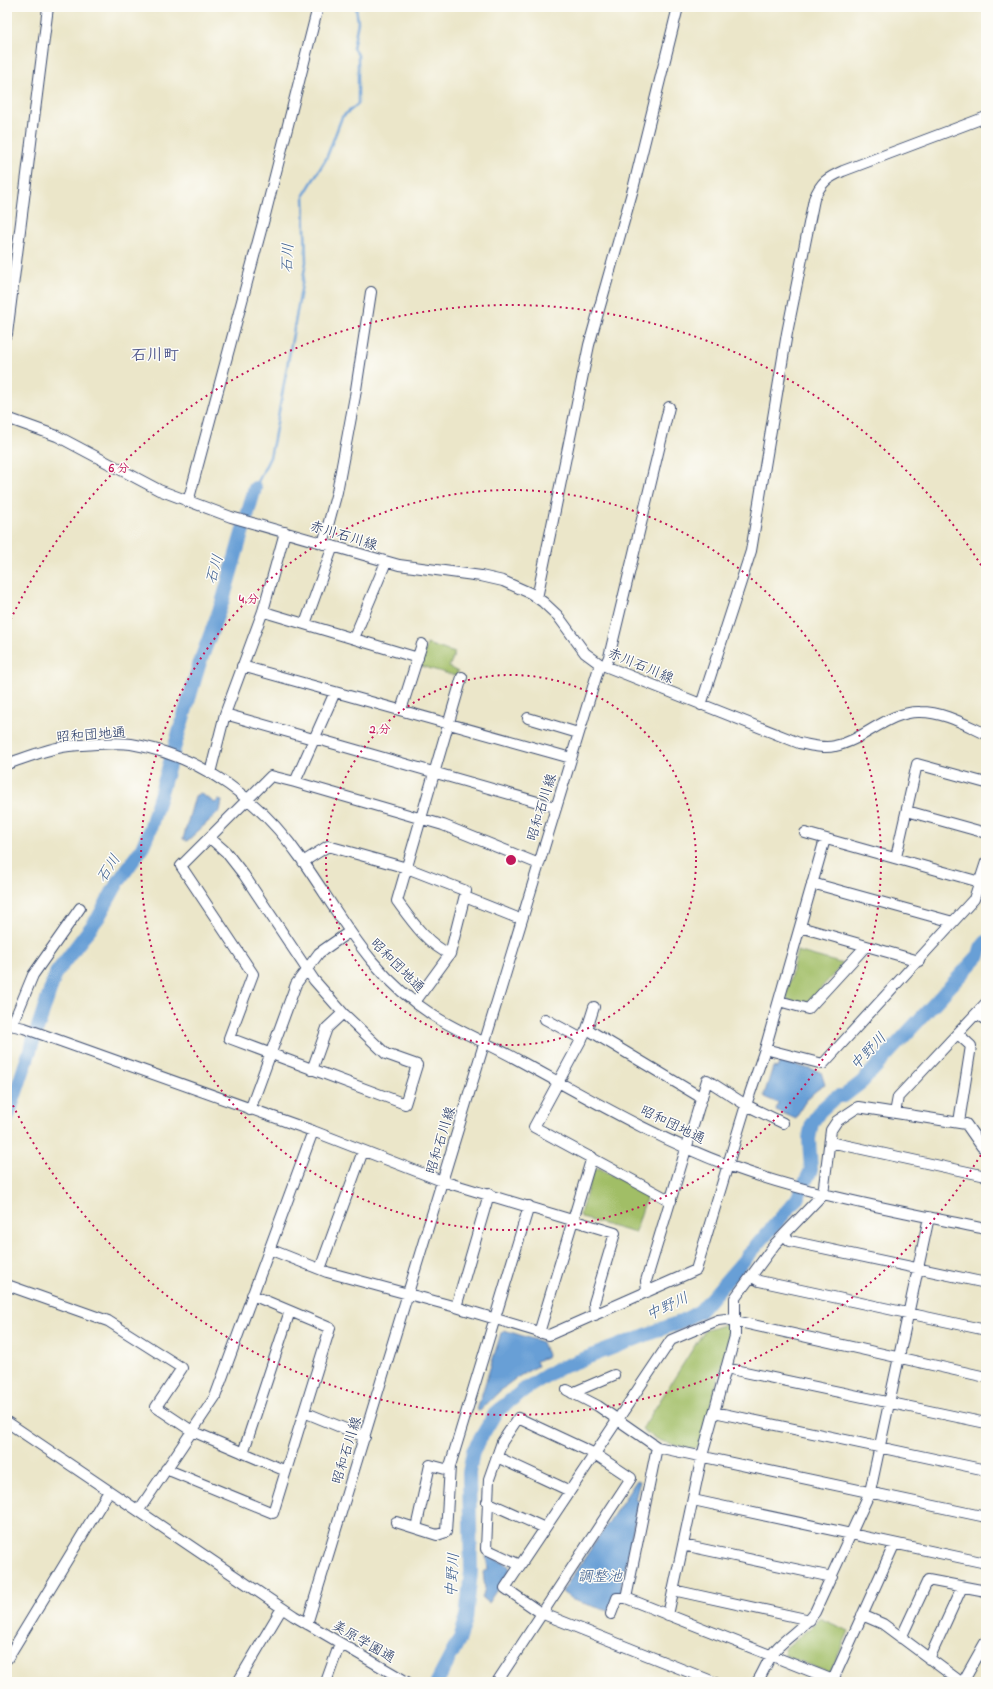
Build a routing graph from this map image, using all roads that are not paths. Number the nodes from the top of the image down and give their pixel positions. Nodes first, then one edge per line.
1 (48, 7) edge
2 (318, 7) edge
3 (678, 7) edge
4 (986, 117) edge
5 (371, 292) dead end
6 (7, 334) edge
7 (669, 407) dead end
8 (7, 418) edge
9 (188, 502) junction
10 (285, 532) junction
11 (323, 544) junction
12 (333, 546) junction
13 (386, 562) junction
14 (537, 598) junction
15 (263, 610) junction
16 (305, 624) junction
17 (354, 638) junction
18 (422, 644) dead end
19 (418, 658) junction
20 (602, 665) junction
21 (242, 666) junction
22 (462, 677) dead end
23 (335, 692) junction
24 (701, 705) junction
25 (401, 710) junction
26 (225, 714) junction
27 (528, 718) dead end
28 (448, 724) junction
29 (578, 733) junction
30 (986, 734) edge
31 (314, 739) junction
32 (571, 758) junction
33 (7, 764) edge
34 (435, 771) junction
35 (210, 773) junction
36 (295, 782) junction
37 (986, 782) edge
38 (250, 800) junction
39 (555, 807) junction
40 (907, 811) junction
41 (421, 818) junction
42 (805, 833) dead end
43 (986, 833) edge
44 (210, 838) junction
45 (825, 839) junction
46 (896, 857) junction
47 (303, 862) junction
48 (986, 862) edge
49 (539, 864) junction
50 (407, 868) junction
51 (980, 882) junction
52 (812, 883) junction
53 (465, 897) junction
54 (80, 908) dead end
55 (515, 917) dead end
56 (954, 922) junction
57 (800, 927) junction
58 (349, 932) junction
59 (865, 947) junction
60 (450, 954) junction
61 (919, 961) junction
62 (306, 968) junction
63 (779, 1001) junction
64 (415, 1002) junction
65 (986, 1003) edge
66 (594, 1007) dead end
67 (343, 1013) junction
68 (976, 1014) junction
69 (545, 1019) dead end
70 (986, 1020) edge
71 (587, 1029) junction
72 (958, 1034) junction
73 (582, 1039) junction
74 (483, 1042) junction
75 (765, 1048) junction
76 (271, 1054) junction
77 (312, 1070) junction
78 (559, 1082) junction
79 (702, 1098) junction
80 (746, 1105) junction
81 (250, 1110) junction
82 (895, 1113) junction
83 (959, 1122) junction
84 (783, 1123) dead end
85 (313, 1132) junction
86 (830, 1142) junction
87 (986, 1147) edge
88 (688, 1148) junction
89 (363, 1150) junction
90 (592, 1157) junction
91 (729, 1165) junction
92 (986, 1176) edge
93 (442, 1181) junction
94 (490, 1194) junction
95 (823, 1194) junction
96 (671, 1201) junction
97 (529, 1206) junction
98 (929, 1217) junction
99 (573, 1220) junction
100 (986, 1229) edge
101 (784, 1235) junction
102 (269, 1249) junction
103 (918, 1268) junction
104 (320, 1269) junction
105 (751, 1276) junction
106 (986, 1283) edge
107 (7, 1284) edge
108 (647, 1292) junction
109 (408, 1294) junction
110 (252, 1295) junction
111 (456, 1307) junction
112 (290, 1311) junction
113 (908, 1313) junction
114 (595, 1315) junction
115 (494, 1320) junction
116 (735, 1322) junction
117 (986, 1330) edge
118 (538, 1333) junction
119 (899, 1358) junction
120 (726, 1368) junction
121 (614, 1375) dead end
122 (986, 1377) edge
123 (889, 1402) junction
124 (304, 1412) junction
125 (714, 1412) junction
126 (619, 1419) junction
127 (7, 1422) edge
128 (986, 1423) edge
129 (192, 1432) junction
130 (365, 1437) junction
131 (657, 1446) junction
132 (880, 1447) junction
133 (243, 1453) junction
134 (595, 1454) junction
135 (702, 1456) junction
136 (497, 1458) junction
137 (166, 1469) junction
138 (449, 1470) junction
139 (986, 1470) edge
140 (286, 1471) junction
141 (570, 1491) junction
142 (870, 1492) junction
143 (106, 1496) dead end
144 (693, 1500) junction
145 (487, 1502) junction
146 (139, 1510) junction
147 (986, 1517) edge
148 (396, 1522) dead end
149 (416, 1528) junction
150 (545, 1528) junction
151 (851, 1535) junction
152 (683, 1545) junction
153 (894, 1545) junction
154 (986, 1564) edge
155 (520, 1565) junction
156 (832, 1577) junction
157 (962, 1587) junction
158 (673, 1590) junction
159 (986, 1591) edge
160 (626, 1598) junction
161 (279, 1613) dead end
162 (541, 1613) junction
163 (611, 1614) dead end
164 (668, 1614) junction
165 (862, 1616) junction
166 (810, 1620) junction
167 (307, 1624) junction
168 (901, 1638) junction
169 (986, 1641) edge
170 (340, 1643) junction
171 (771, 1655) junction
172 (983, 1655) edge
173 (7, 1659) edge
174 (929, 1659) junction
175 (238, 1682) edge
176 (326, 1682) edge
177 (407, 1682) edge
178 (497, 1682) edge
179 (714, 1682) edge
180 (757, 1682) edge
181 (962, 1682) edge

1 - 6 street
2 - 9 street
3 - 14 street
4 - 24 street
5 - 11 street
7 - 20 street, 昭和石川線
8 - 9 street
9 - 10 street, 赤川石川線
10 - 11 street, 赤川石川線
10 - 15 street
11 - 12 street, 赤川石川線
12 - 13 street, 赤川石川線
12 - 16 street
13 - 14 street, 赤川石川線
13 - 17 street
14 - 20 street, 赤川石川線
15 - 16 street
15 - 21 street
16 - 17 street
17 - 19 street
18 - 19 street
19 - 25 street
20 - 24 street, 赤川石川線
20 - 29 street, 昭和石川線
21 - 23 street
21 - 26 street
22 - 28 street
23 - 25 street
23 - 31 street
24 - 30 street, 赤川石川線
25 - 28 street
26 - 31 street
26 - 35 street
27 - 29 street
28 - 32 street
28 - 34 street
29 - 32 street, 昭和石川線
31 - 34 street
31 - 36 street
32 - 39 street, 昭和石川線
33 - 35 street, 昭和団地通
34 - 39 street
34 - 41 street
35 - 38 street, 昭和団地通
36 - 38 street
36 - 41 street
37 - 40 street
38 - 44 street
38 - 47 street, 昭和団地通
39 - 49 street, 昭和石川線
40 - 43 street
40 - 46 street
41 - 49 street
41 - 50 street
42 - 45 street
44 - 62 street
44 - 76 street
45 - 46 street
45 - 52 street
46 - 51 street
47 - 50 street
47 - 58 street, 昭和団地通
48 - 51 street
49 - 74 street, 昭和石川線
50 - 53 street
50 - 60 street
51 - 56 street
52 - 56 street
52 - 57 street
53 - 55 street
53 - 60 street
54 - 81 street
56 - 61 street
57 - 59 street
57 - 63 street
58 - 62 street
58 - 64 street, 昭和団地通
59 - 61 street
59 - 63 street
60 - 64 street
61 - 75 street
62 - 67 street
62 - 76 street
63 - 75 street
64 - 74 street, 昭和団地通
65 - 68 street
66 - 71 street
67 - 77 street
67 - 77 street
68 - 70 street
68 - 72 street
69 - 73 street
71 - 73 street
71 - 79 street
72 - 82 street
72 - 83 street
73 - 78 street
74 - 78 street, 昭和団地通
74 - 93 street, 昭和石川線
75 - 80 street
76 - 77 street
76 - 81 street
78 - 88 street, 昭和団地通
78 - 90 street
79 - 80 street
79 - 88 street
80 - 84 street
80 - 91 street
81 - 85 street
82 - 83 street
82 - 86 street
83 - 87 street
85 - 89 street
85 - 102 street
86 - 92 street
86 - 95 street
88 - 91 street, 昭和団地通
88 - 96 street
89 - 93 street
89 - 104 street
90 - 96 street
90 - 99 street
91 - 95 street, 昭和団地通
91 - 108 street
93 - 94 street
93 - 109 street, 昭和石川線
94 - 97 street
94 - 111 street
95 - 98 street
95 - 101 street
96 - 108 street
97 - 99 street
97 - 115 street
98 - 100 street
98 - 103 street
99 - 114 street
99 - 118 street
101 - 103 street
101 - 105 street
102 - 104 street
102 - 110 street
103 - 106 street
103 - 113 street
104 - 109 street
105 - 113 street
105 - 116 street
107 - 129 street
108 - 114 street
109 - 111 street
109 - 130 street, 昭和石川線
110 - 112 street
110 - 129 street
111 - 115 street
112 - 124 street
112 - 133 street
113 - 117 street
113 - 119 street
114 - 118 street
115 - 118 street
115 - 138 street
116 - 119 street
116 - 120 street
116 - 126 street
119 - 122 street
119 - 123 street
120 - 123 street
120 - 125 street
121 - 126 street
123 - 128 street
123 - 132 street
124 - 130 street
124 - 140 street
125 - 132 street
125 - 135 street
126 - 131 street
126 - 134 street
127 - 146 street, 美原学園通
129 - 133 street
129 - 137 street
130 - 167 street, 昭和石川線
131 - 135 street
131 - 160 street
132 - 139 street
132 - 142 street
133 - 140 street
134 - 136 street
134 - 141 street
134 - 162 street
135 - 142 street
135 - 144 street
136 - 141 street
136 - 145 street
137 - 140 street
137 - 146 street
138 - 149 street
138 - 149 street
141 - 150 street
142 - 147 street
142 - 151 street
143 - 173 street
144 - 151 street
144 - 152 street
145 - 150 street
145 - 155 street
146 - 167 street, 美原学園通
148 - 149 street
150 - 155 street
151 - 153 street
151 - 156 street
152 - 156 street
152 - 158 street
153 - 154 street
153 - 165 street
155 - 162 street
156 - 166 street
157 - 159 street
157 - 168 street
157 - 174 street
158 - 164 street
158 - 166 street
160 - 163 street
160 - 164 street
161 - 175 street
162 - 178 street
162 - 179 street
164 - 171 street
165 - 168 street
165 - 171 street
166 - 171 street
167 - 170 street, 美原学園通
168 - 174 street
169 - 172 street
170 - 176 street
170 - 177 street, 美原学園通
171 - 180 street
172 - 181 street
174 - 181 street

